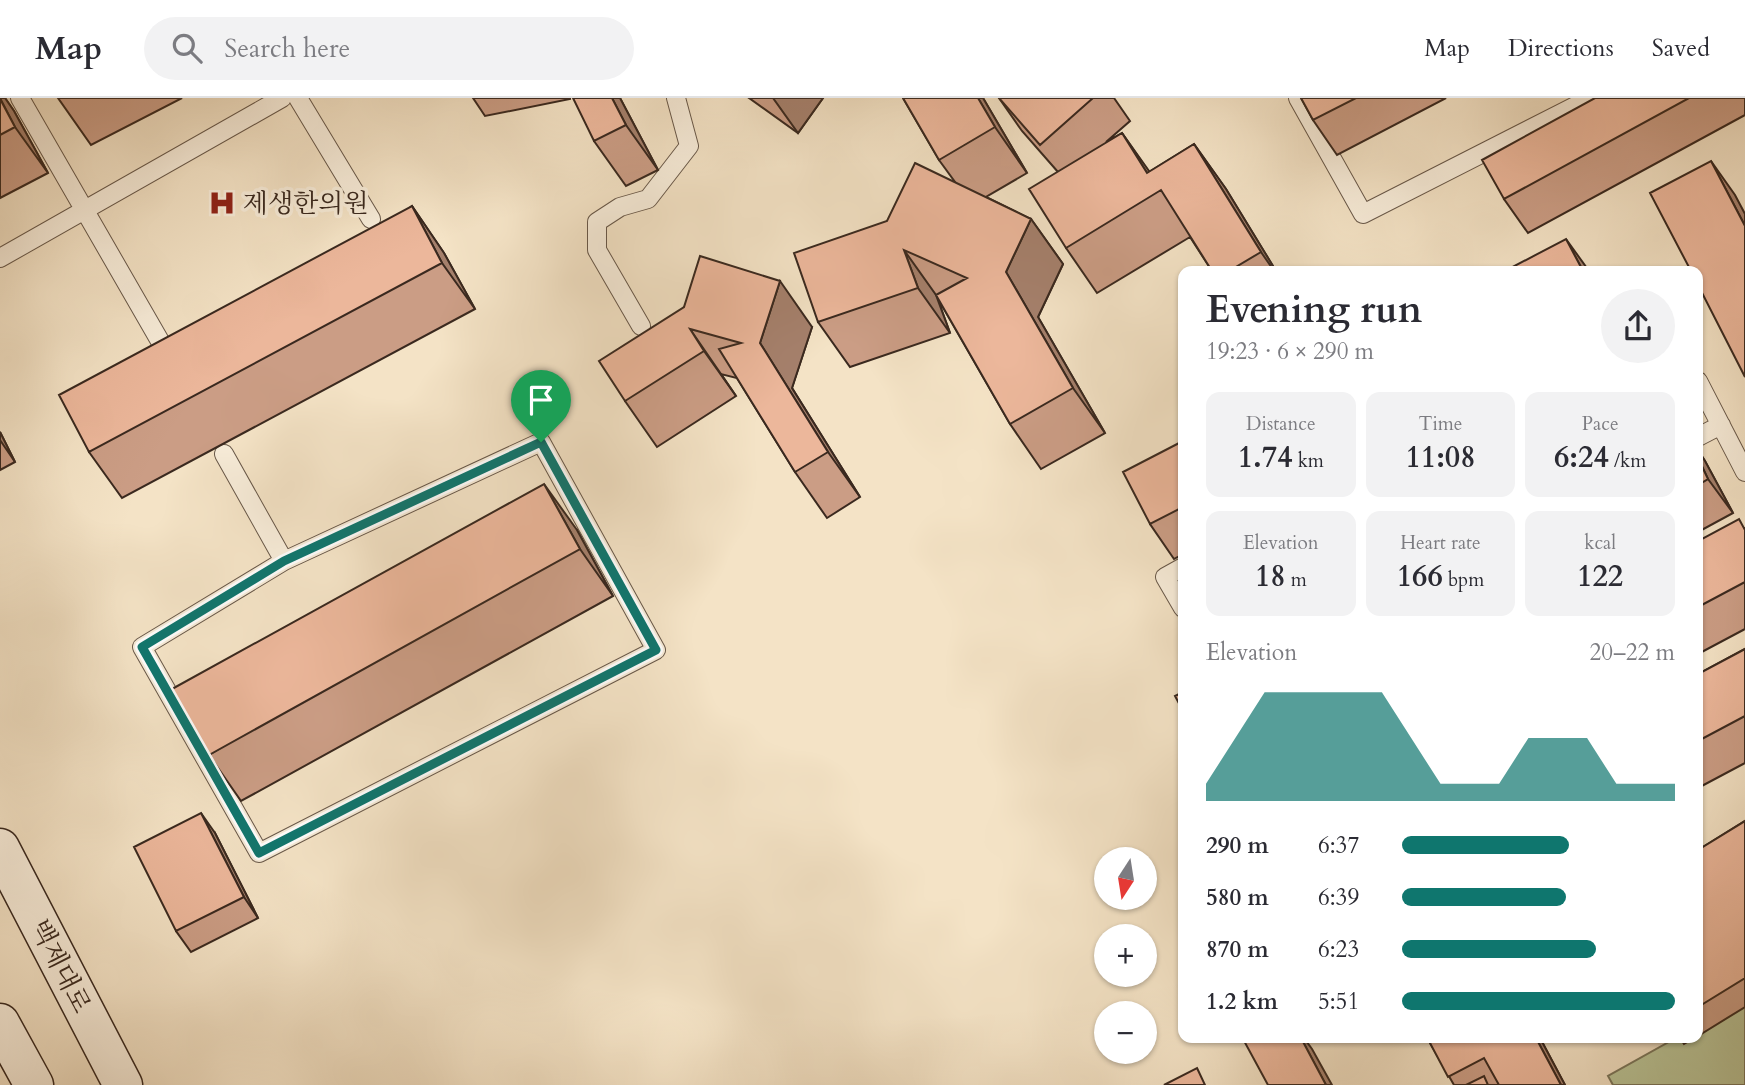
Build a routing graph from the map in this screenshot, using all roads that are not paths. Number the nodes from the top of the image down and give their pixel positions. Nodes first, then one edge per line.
1 (20, 98) edge
2 (282, 98) edge
3 (298, 98) edge
4 (676, 98) edge
5 (1298, 98) edge
6 (1591, 98) edge
7 (86, 209) junction
8 (371, 219) dead end
9 (0, 257) edge
10 (641, 326) dead end
11 (182, 379) edge
12 (1703, 391) edge
13 (1721, 425) junction
14 (1703, 434) edge
15 (224, 454) dead end
16 (1745, 472) edge
17 (284, 561) junction
18 (1178, 570) edge
19 (1178, 599) edge
20 (202, 704) edge
21 (180, 715) junction
22 (0, 848) edge
23 (0, 1023) edge
24 (34, 1085) edge
25 (123, 1085) edge

1 - 7 lane
2 - 7 lane
3 - 8 lane
4 - 10 lane
5 - 6 lane
7 - 9 lane
7 - 11 lane
12 - 13 lane
13 - 14 lane
13 - 16 lane
15 - 17 lane
17 - 21 lane
17 - 21 lane
18 - 19 lane
20 - 21 lane
22 - 25 street, 백제대로
23 - 24 street

